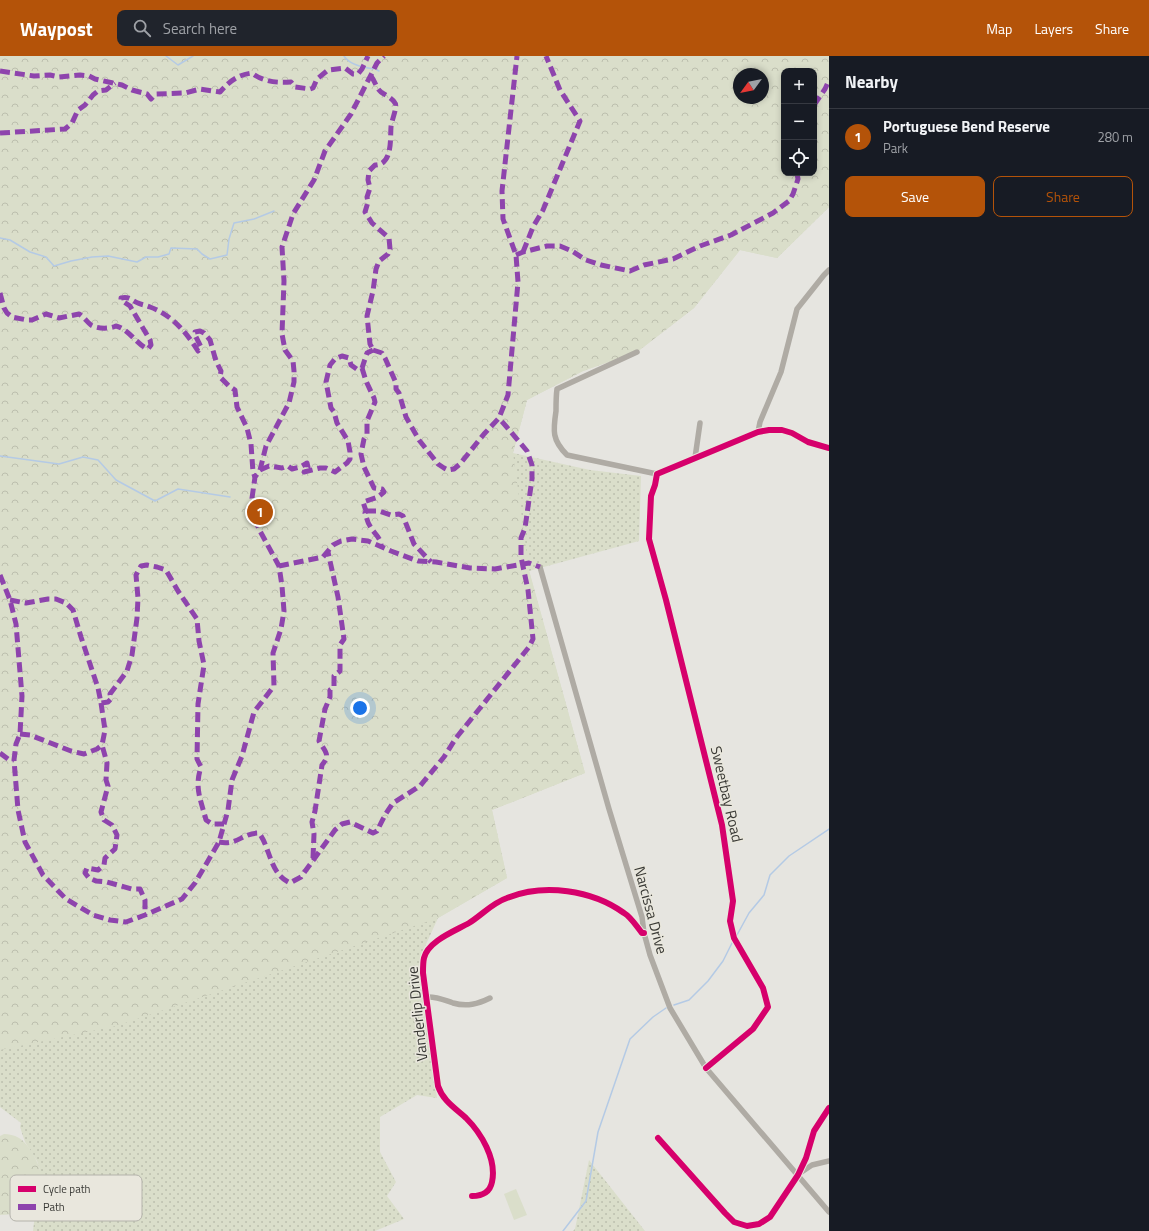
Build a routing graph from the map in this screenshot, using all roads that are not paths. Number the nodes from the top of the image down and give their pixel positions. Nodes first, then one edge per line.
1 (829, 270) edge
2 (637, 352) dead end
3 (700, 423) dead end
4 (758, 432) junction
5 (829, 448) edge
6 (695, 458) junction
7 (657, 474) junction
8 (540, 567) dead end
9 (644, 934) junction
10 (426, 997) junction
11 (490, 998) dead end
12 (706, 1068) junction
13 (829, 1108) edge
14 (658, 1138) dead end
15 (829, 1161) edge
16 (798, 1175) junction
17 (472, 1196) dead end
18 (829, 1212) edge

1 - 4 street
2 - 7 street
3 - 6 street
4 - 5 street
4 - 6 street
6 - 7 street
7 - 12 street, Sweetbay Road
8 - 9 street, Narcissa Drive
9 - 10 street, Vanderlip Drive
9 - 12 street, Narcissa Drive
10 - 11 street
10 - 17 street, Vanderlip Drive
12 - 16 street, Narcissa Drive
13 - 16 street
14 - 16 street
15 - 16 street
16 - 18 street, Narcissa Drive

